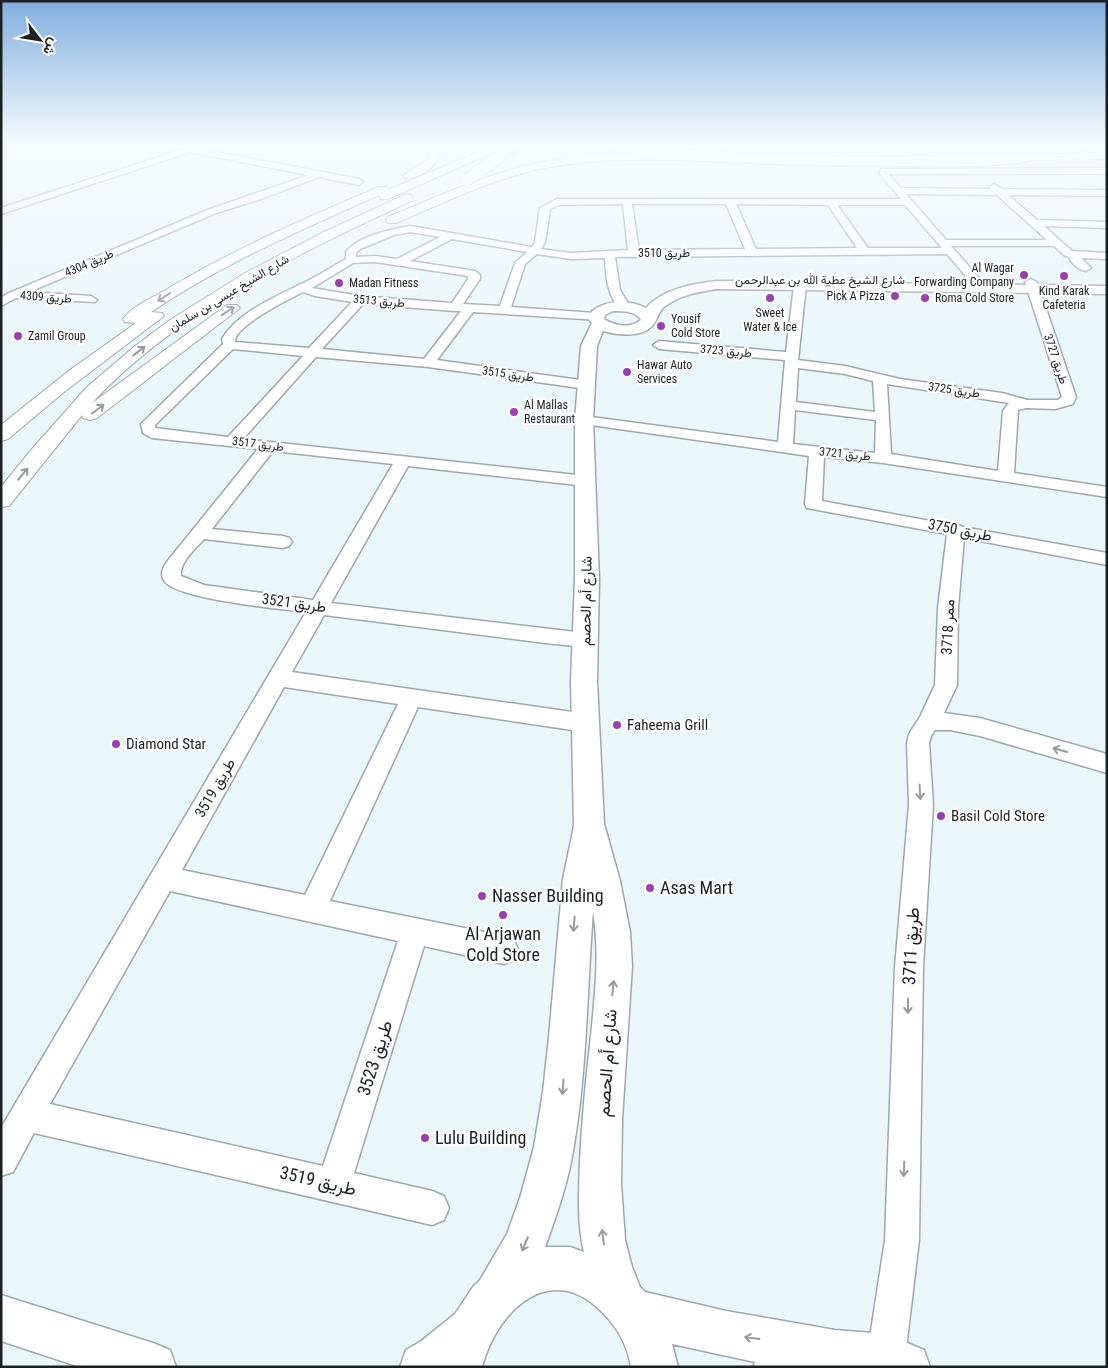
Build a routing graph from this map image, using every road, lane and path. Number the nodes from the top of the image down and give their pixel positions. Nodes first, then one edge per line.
1 (217, 210) edge
2 (336, 210) edge
3 (352, 210) edge
4 (380, 210) edge
5 (411, 210) edge
6 (417, 210) edge
7 (545, 210) edge
8 (629, 210) edge
9 (733, 210) edge
10 (836, 210) edge
11 (914, 210) edge
12 (1019, 210) edge
13 (392, 220) junction
14 (1034, 223) junction
15 (1107, 225) edge
16 (449, 236) junction
17 (942, 242) junction
18 (1057, 243) junction
19 (534, 251) junction
20 (950, 251) junction
21 (752, 252) junction
22 (865, 252) junction
23 (634, 253) junction
24 (610, 255) junction
25 (1074, 255) junction
26 (1107, 256) edge
27 (351, 260) junction
28 (400, 262) junction
29 (1086, 268) dead end
30 (269, 284) dead end
31 (703, 284) junction
32 (979, 284) junction
33 (1031, 285) junction
34 (1107, 285) edge
35 (800, 286) junction
36 (302, 288) junction
37 (1107, 290) edge
38 (7, 293) edge
39 (248, 297) dead end
40 (91, 300) dead end
41 (360, 300) junction
42 (621, 300) junction
43 (1, 303) edge
44 (455, 308) junction
45 (469, 309) junction
46 (504, 311) junction
47 (598, 317) junction
48 (648, 317) junction
49 (631, 329) junction
50 (230, 345) junction
51 (659, 345) dead end
52 (312, 351) junction
53 (792, 360) junction
54 (428, 363) junction
55 (880, 379) junction
56 (588, 382) junction
57 (1027, 404) junction
58 (788, 405) junction
59 (883, 417) junction
60 (584, 420) junction
61 (1, 431) edge
62 (1, 436) edge
63 (233, 441) junction
64 (270, 445) junction
65 (785, 447) junction
66 (45, 448) junction
67 (817, 452) junction
68 (883, 458) junction
69 (402, 462) junction
70 (1006, 476) junction
71 (586, 481) junction
72 (1107, 492) edge
73 (1, 501) edge
74 (956, 529) junction
75 (199, 533) junction
76 (284, 542) dead end
77 (1107, 559) edge
78 (319, 607) junction
79 (584, 640) junction
80 (278, 678) junction
81 (411, 698) junction
82 (929, 722) junction
83 (586, 723) junction
84 (1107, 764) edge
85 (590, 824) junction
86 (163, 878) junction
87 (312, 910) junction
88 (415, 932) junction
89 (504, 950) dead end
90 (27, 1115) junction
91 (1, 1160) edge
92 (334, 1184) junction
93 (432, 1208) dead end
94 (498, 1292) junction
95 (627, 1306) junction
96 (1, 1318) edge
97 (464, 1348) edge
98 (835, 1353) junction
99 (897, 1362) edge
100 (153, 1367) edge
101 (424, 1367) edge
102 (655, 1367) edge
103 (776, 1367) edge

1 - 38 street, طريق 4304
2 -> 61 main road
3 - 62 main road, شارع الشيخ عيسى بن سلمان
66 -> 4 main road, شارع الشيخ عيسى بن سلمان
5 - 13 main road, bridge
6 - 13 main road
7 - 19 street
8 - 23 street
9 - 21 street
10 - 22 street
11 - 17 street
12 - 14 street
13 - 30 main road
14 - 15 street
14 - 18 street
16 - 19 street
16 - 27 street
16 - 28 street
17 - 18 street
17 - 20 street
18 - 25 street
19 - 24 street, طريق 3510
19 - 46 street
20 - 22 street, طريق 3510
20 - 32 street
21 - 22 street, طريق 3510
21 - 23 street, طريق 3510
23 - 24 street, طريق 3510
24 - 42 street
25 - 26 street
25 - 29 street
27 - 28 street
27 - 36 street
28 - 44 street
31 - 32 street, شارع الشيخ عطية الله بن عبدالرحمن
31 - 35 street, شارع الشيخ عطية الله بن عبدالرحمن
31 - 42 street, شارع الشيخ عطية الله بن عبدالرحمن
31 - 48 street, شارع الشيخ عطية الله بن عبدالرحمن
32 - 33 street, شارع الشيخ عطية الله بن عبدالرحمن
32 - 35 street, شارع الشيخ عطية الله بن عبدالرحمن
33 - 34 street, شارع الشيخ عطية الله بن عبدالرحمن
33 - 37 street, شارع الشيخ عطية الله بن عبدالرحمن
33 - 57 street, طريق 3727
35 - 53 street
36 - 41 street, طريق 3513
36 - 50 street, طريق 3517
38 - 40 street, طريق 4309
38 - 43 street, طريق 4304
66 -> 39 main road
41 - 44 street, طريق 3513
41 - 52 street
42 - 47 street
42 - 48 street
44 - 45 street, طريق 3513
45 - 46 street, طريق 3513
45 - 54 street
46 - 47 street, طريق 3513
47 - 49 street
47 - 56 street, شارع أم الحصم
48 - 49 street, شارع الشيخ عطية الله بن عبدالرحمن
49 - 56 street, شارع أم الحصم
50 - 52 street, طريق 3515
50 - 63 street, طريق 3517
51 - 53 street, طريق 3723
52 - 54 street, طريق 3515
52 - 63 street
53 - 55 street, طريق 3725
53 - 58 street
54 - 56 street, طريق 3515
55 - 57 street, طريق 3725
55 - 59 street
56 - 60 street, شارع أم الحصم
57 - 70 street
58 - 59 street
58 - 65 street
59 - 68 street
60 - 65 street, طريق 3721
60 - 71 street, شارع أم الحصم
63 - 64 street, طريق 3517
64 - 69 street, طريق 3517
64 - 75 street, طريق 3521
65 - 67 street, طريق 3721
73 -> 66 main road, شارع الشيخ عيسى بن سلمان
67 - 68 street, طريق 3721
67 - 74 street, طريق 3750
68 - 70 street, طريق 3721
69 - 71 street, طريق 3517
69 - 78 street, طريق 3519
70 - 72 street, طريق 3721
71 - 79 street, شارع أم الحصم
74 - 77 street, طريق 3750
74 - 82 street, ممر 3718
75 - 76 street
75 - 78 street, طريق 3521
78 - 79 street, طريق 3521
78 - 80 street, طريق 3519
79 - 83 street, شارع أم الحصم
80 - 81 street
80 - 86 street, طريق 3519
81 - 83 street
81 - 87 street
84 -> 82 street
82 -> 99 street, طريق 3711
83 - 85 street, شارع أم الحصم
85 -> 94 street, شارع أم الحصم
95 -> 85 street, شارع أم الحصم
86 - 87 street
86 - 90 street, طريق 3519
87 - 88 street
88 - 89 street
88 - 92 street, طريق 3523
90 - 91 street, طريق 3519
90 - 92 street, طريق 3519
92 - 93 street, طريق 3519
94 - 95 street
94 - 97 street
98 -> 95 street
95 - 102 street
96 - 100 street
97 - 101 street
98 - 99 street
98 - 103 street

